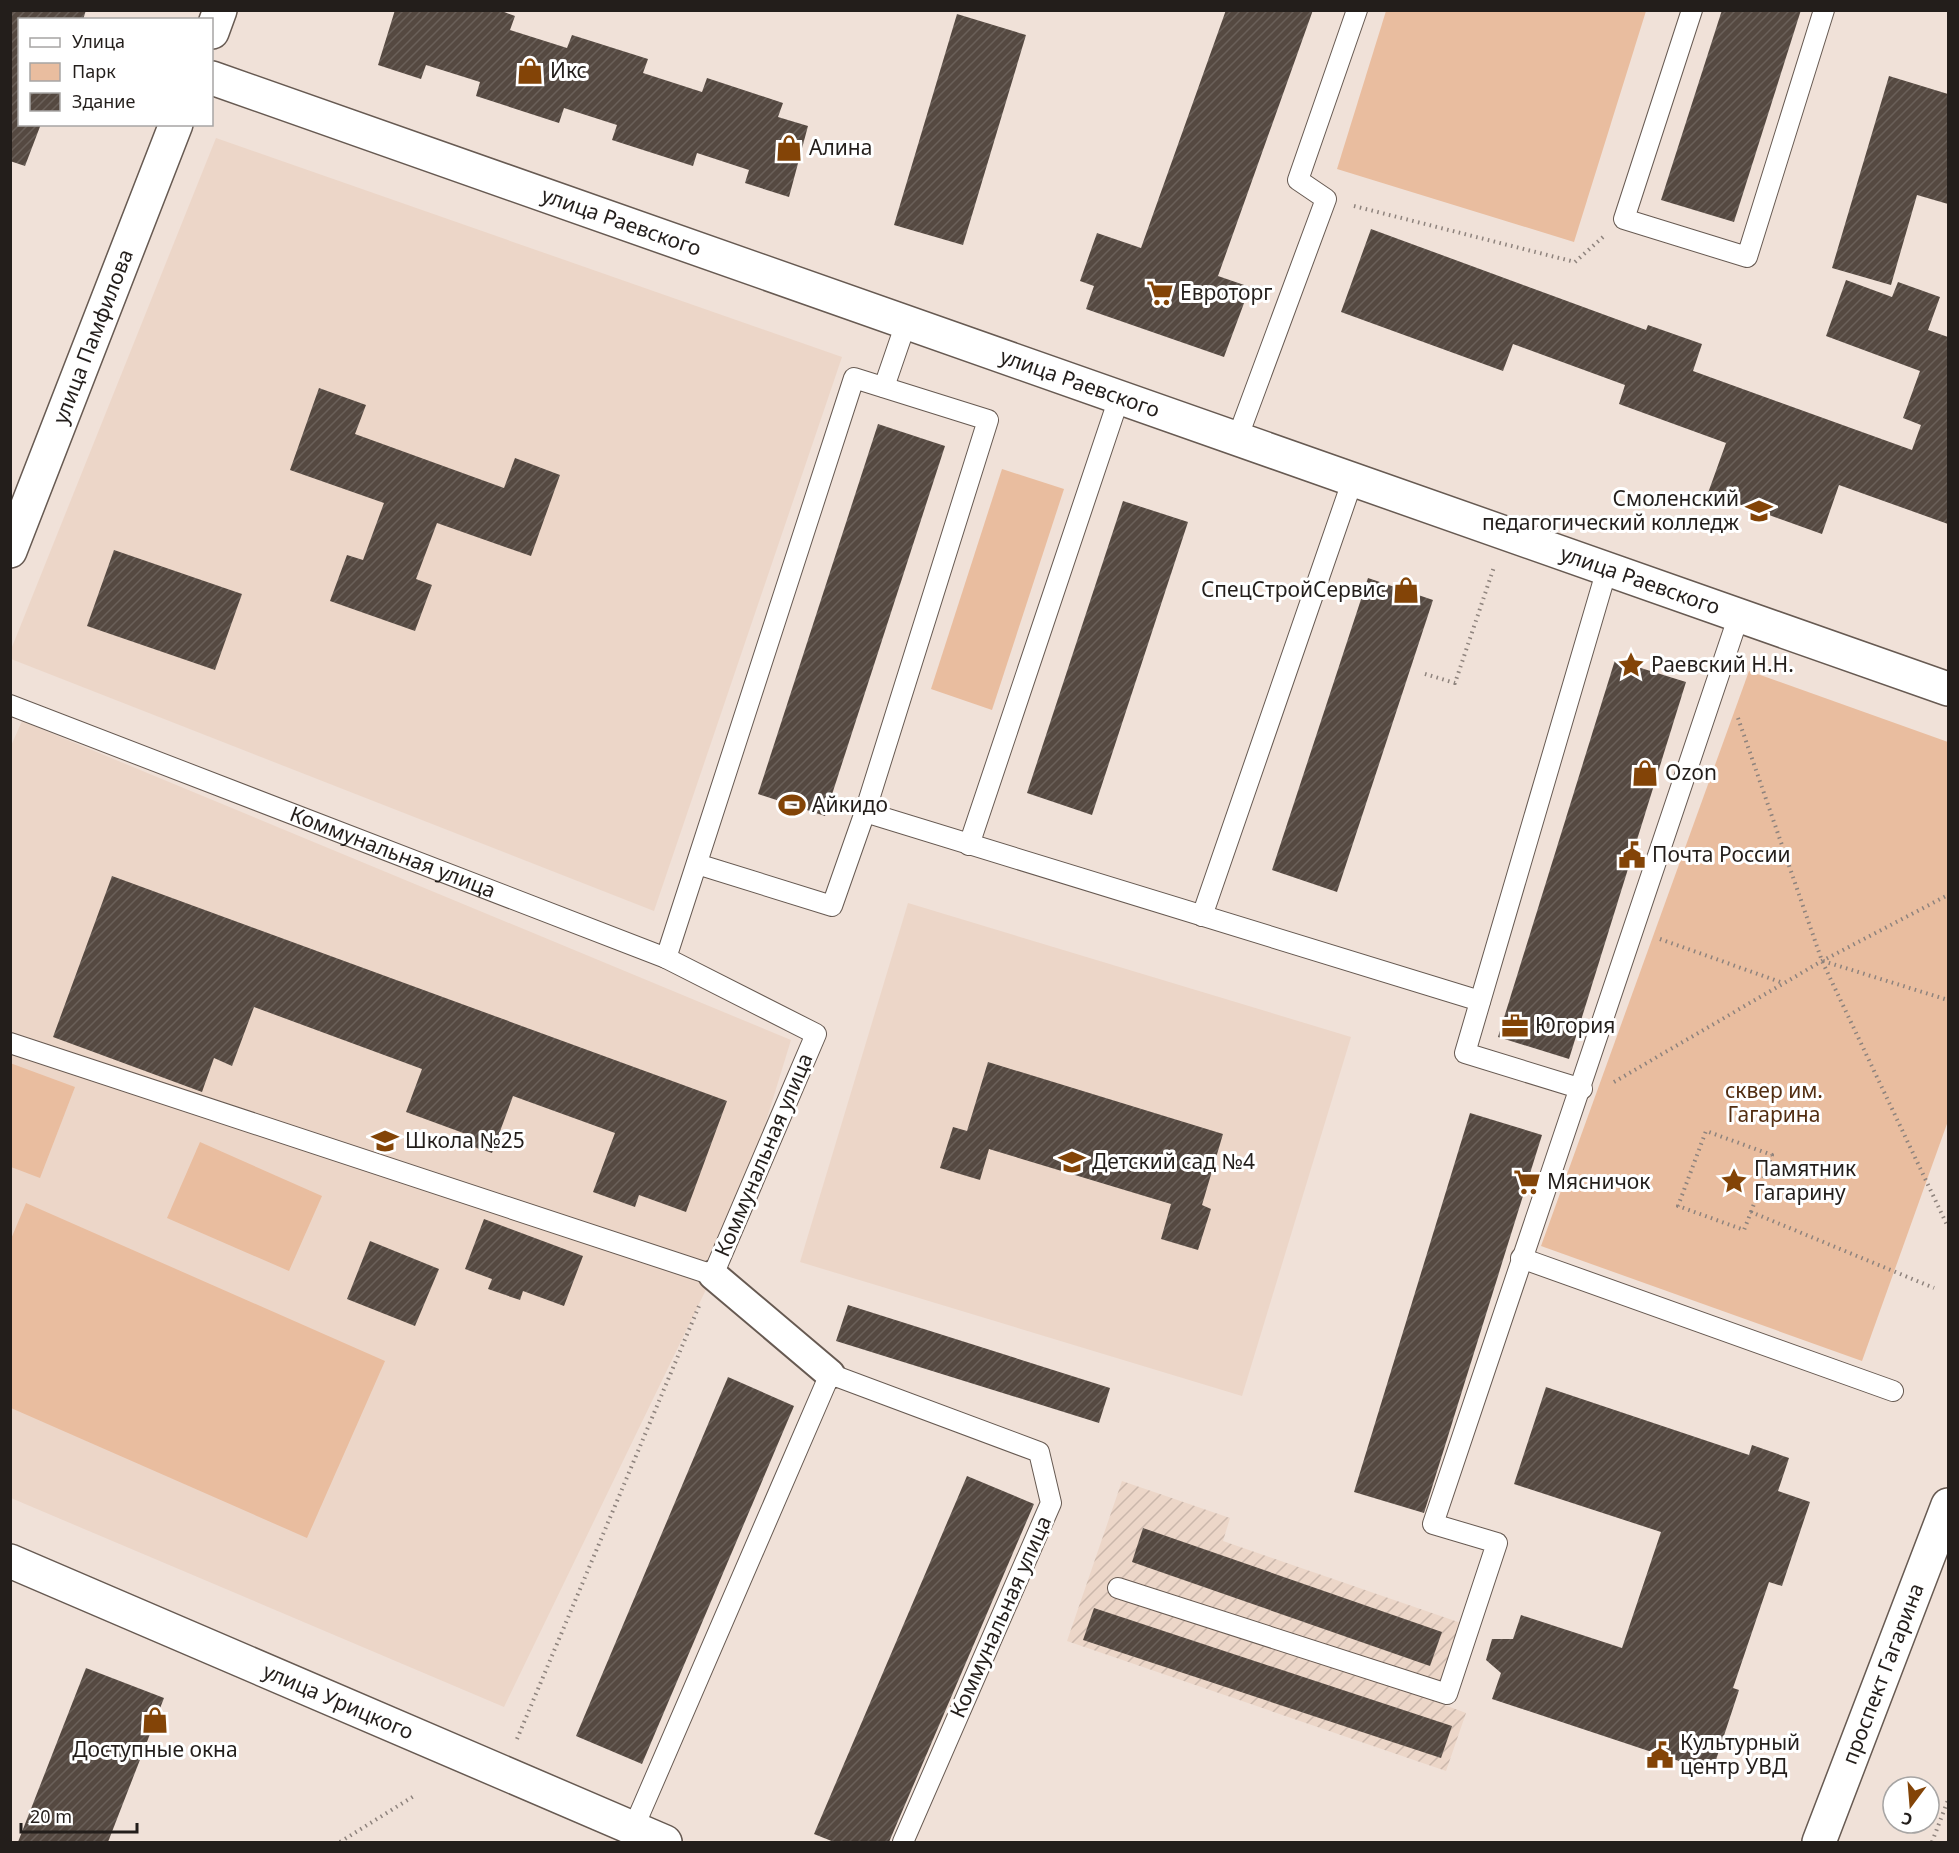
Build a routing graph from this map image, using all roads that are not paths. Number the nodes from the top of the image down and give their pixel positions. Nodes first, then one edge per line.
1 (220, 10) edge
2 (1357, 10) edge
3 (1692, 10) edge
4 (1824, 10) edge
5 (213, 29) edge
6 (213, 78) edge
7 (175, 126) edge
8 (906, 323) junction
9 (884, 387) junction
10 (1119, 398) junction
11 (1237, 439) junction
12 (1353, 479) junction
13 (10, 551) edge
14 (1607, 569) junction
15 (1739, 615) junction
16 (1948, 689) edge
17 (10, 705) edge
18 (865, 812) junction
19 (969, 845) junction
20 (697, 864) junction
21 (1202, 916) junction
22 (666, 958) junction
23 (1480, 1001) junction
24 (10, 1043) edge
25 (1580, 1097) junction
26 (1521, 1258) junction
27 (713, 1275) junction
28 (830, 1374) junction
29 (1893, 1391) dead end
30 (1948, 1505) edge
31 (10, 1561) edge
32 (1118, 1588) dead end
33 (655, 1839) edge
34 (903, 1842) edge
35 (1819, 1842) edge

1 - 5 street
2 - 11 lane
3 - 4 lane
6 - 8 street, улица Раевского
7 - 13 street, улица Памфилова
8 - 9 lane
8 - 10 street, улица Раевского
9 - 18 lane
9 - 20 lane
10 - 11 street, улица Раевского
10 - 19 lane
11 - 12 street, улица Раевского
12 - 14 street, улица Раевского
12 - 21 lane
14 - 15 street, улица Раевского
14 - 23 lane
15 - 16 street, улица Раевского
15 - 25 lane
17 - 22 lane, Коммунальная улица
18 - 19 lane
18 - 20 lane
19 - 21 lane
20 - 22 lane
21 - 23 lane
22 - 27 lane, Коммунальная улица
23 - 25 lane
24 - 27 lane
25 - 26 lane
26 - 29 lane
26 - 32 lane
27 - 28 street, Коммунальная улица
28 - 33 lane
28 - 34 lane, Коммунальная улица
30 - 35 street, проспект Гагарина
31 - 33 street, улица Урицкого

